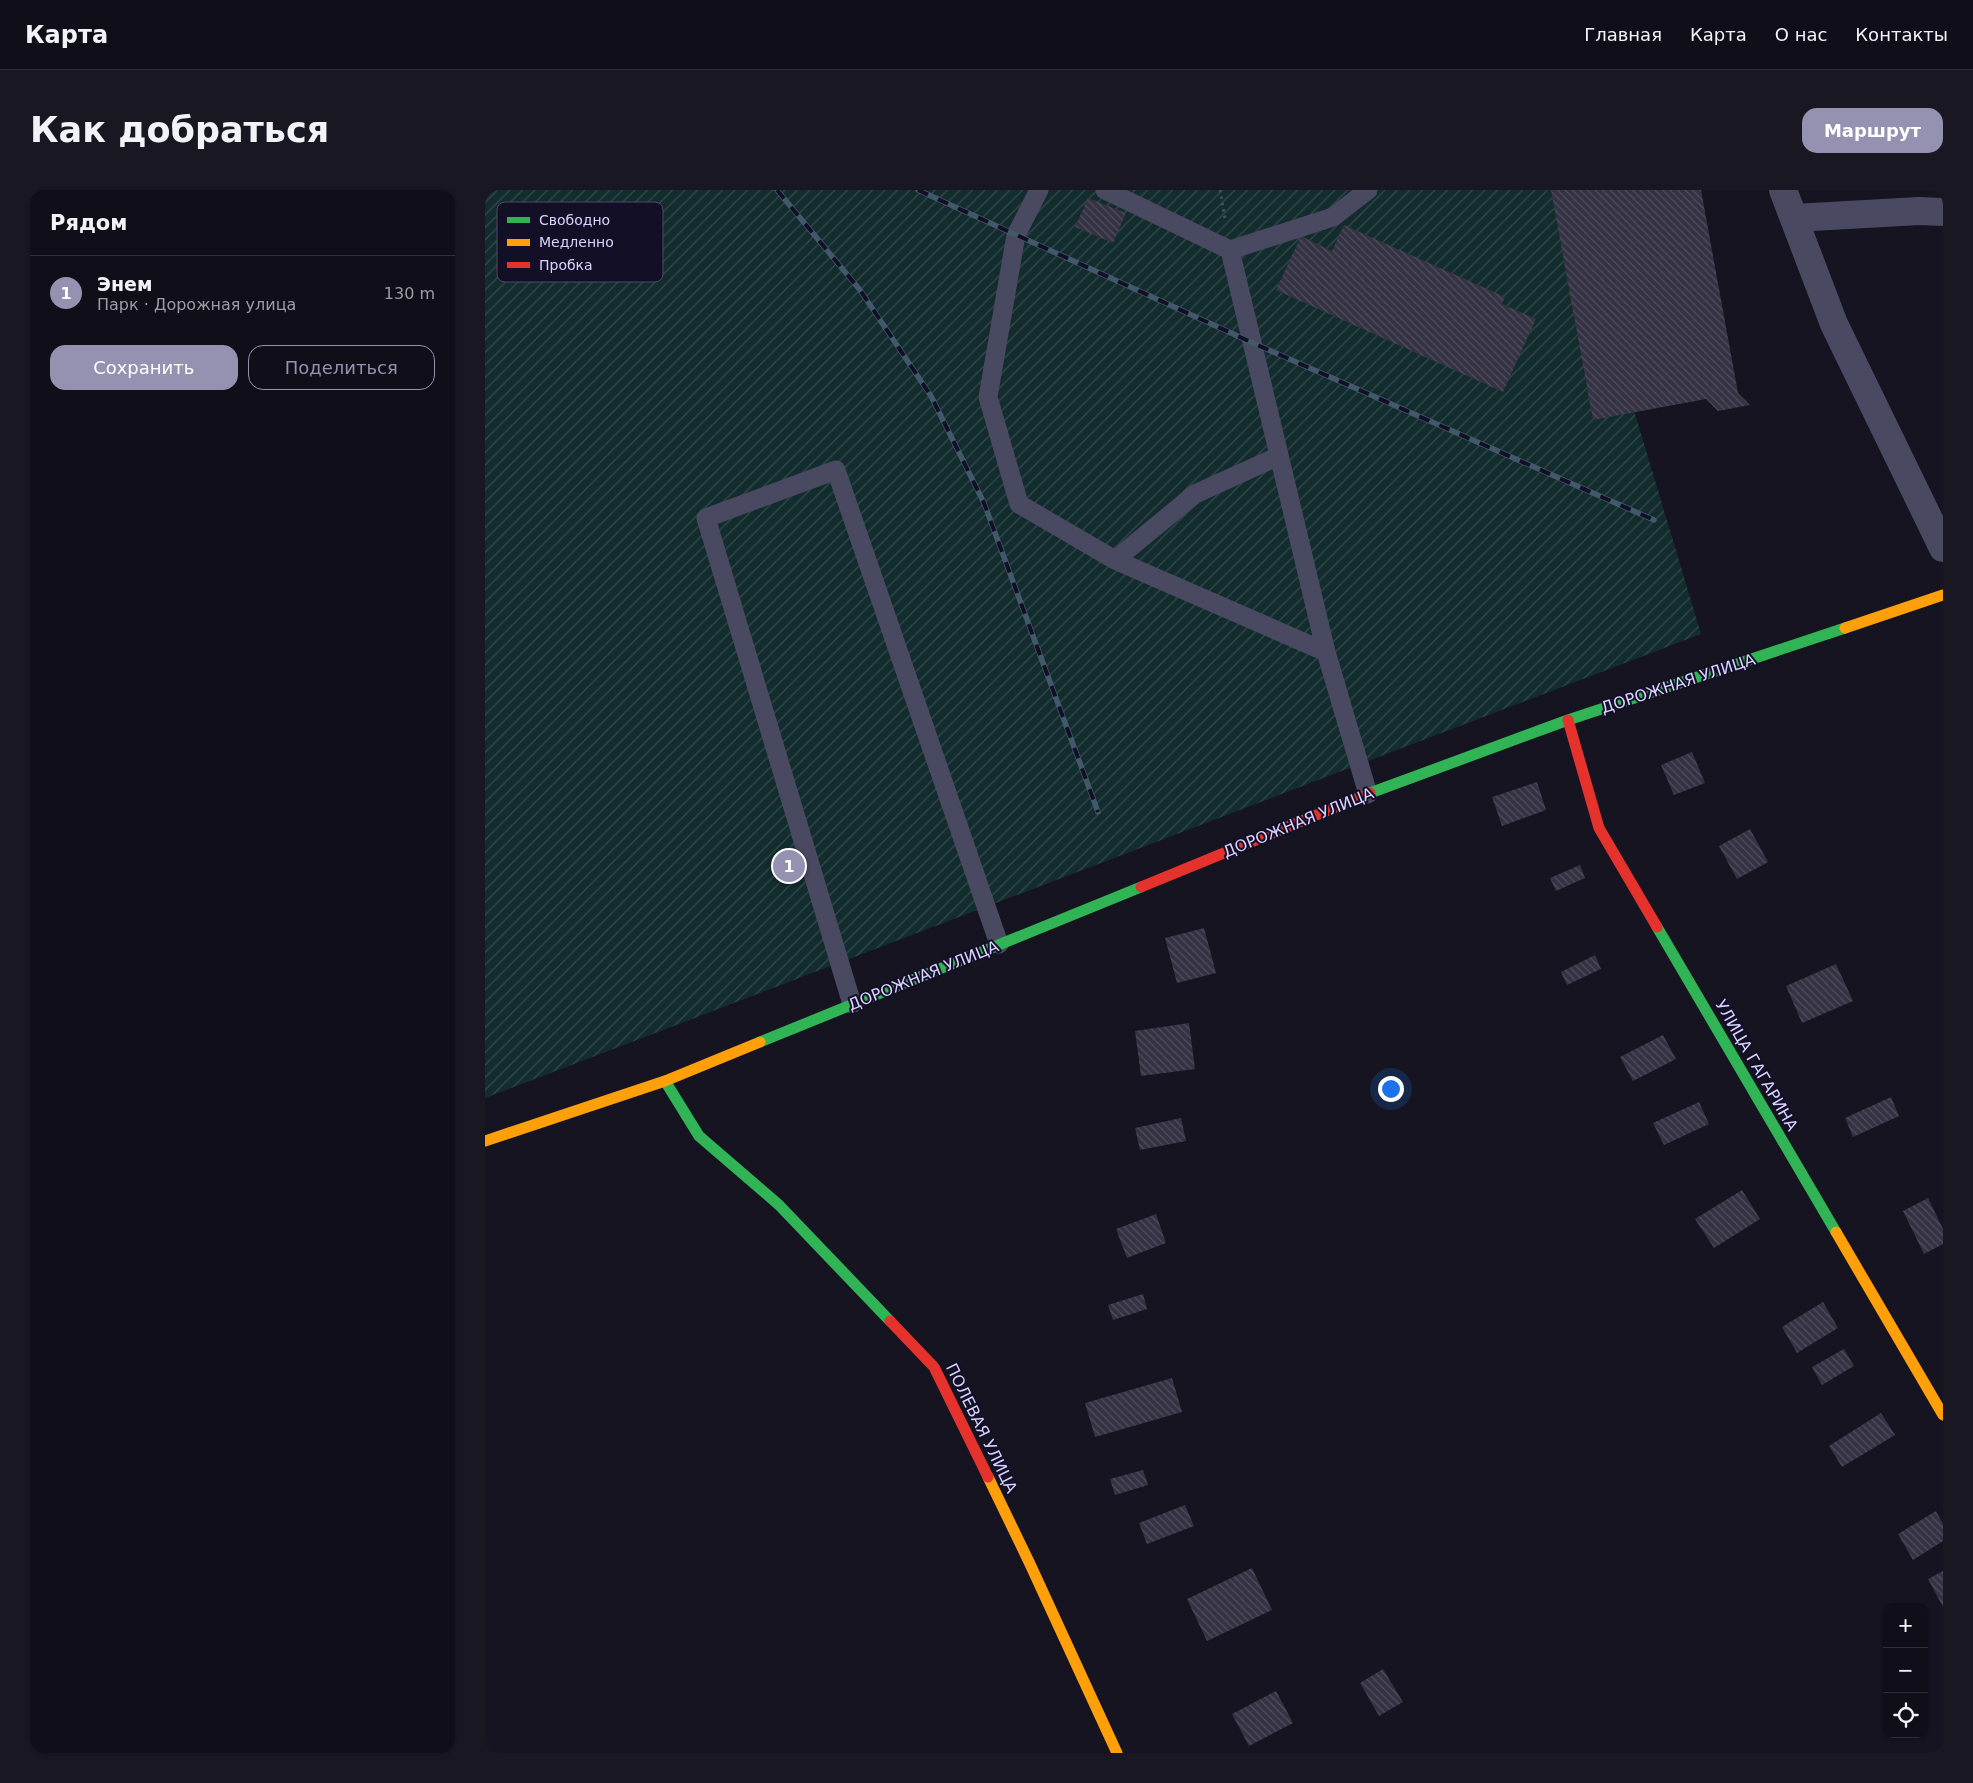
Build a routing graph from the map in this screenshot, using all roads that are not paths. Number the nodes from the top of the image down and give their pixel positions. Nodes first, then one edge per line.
1 (1039, 190) edge
2 (1105, 190) edge
3 (1368, 190) edge
4 (1783, 190) edge
5 (1943, 212) edge
6 (1794, 218) junction
7 (1230, 250) junction
8 (1279, 456) junction
9 (1943, 548) edge
10 (1115, 560) junction
11 (1943, 595) edge
12 (1326, 652) junction
13 (1567, 720) junction
14 (1368, 794) junction
15 (999, 944) junction
16 (852, 1004) junction
17 (665, 1081) junction
18 (485, 1141) edge
19 (1943, 1415) edge
20 (1117, 1753) edge

1 - 10 lane
2 - 7 lane
3 - 7 lane
4 - 6 street
5 - 6 street
6 - 9 street
7 - 8 lane
8 - 10 lane
8 - 12 lane
10 - 12 lane
11 - 13 street, ДОРОЖНАЯ УЛИЦА
12 - 14 lane
13 - 14 street, ДОРОЖНАЯ УЛИЦА
13 - 19 street, УЛИЦА ГАГАРИНА
14 - 15 street, ДОРОЖНАЯ УЛИЦА
15 - 16 street, ДОРОЖНАЯ УЛИЦА
15 - 16 lane
16 - 17 street, ДОРОЖНАЯ УЛИЦА
17 - 18 street, ДОРОЖНАЯ УЛИЦА
17 - 20 street, ПОЛЕВАЯ УЛИЦА

